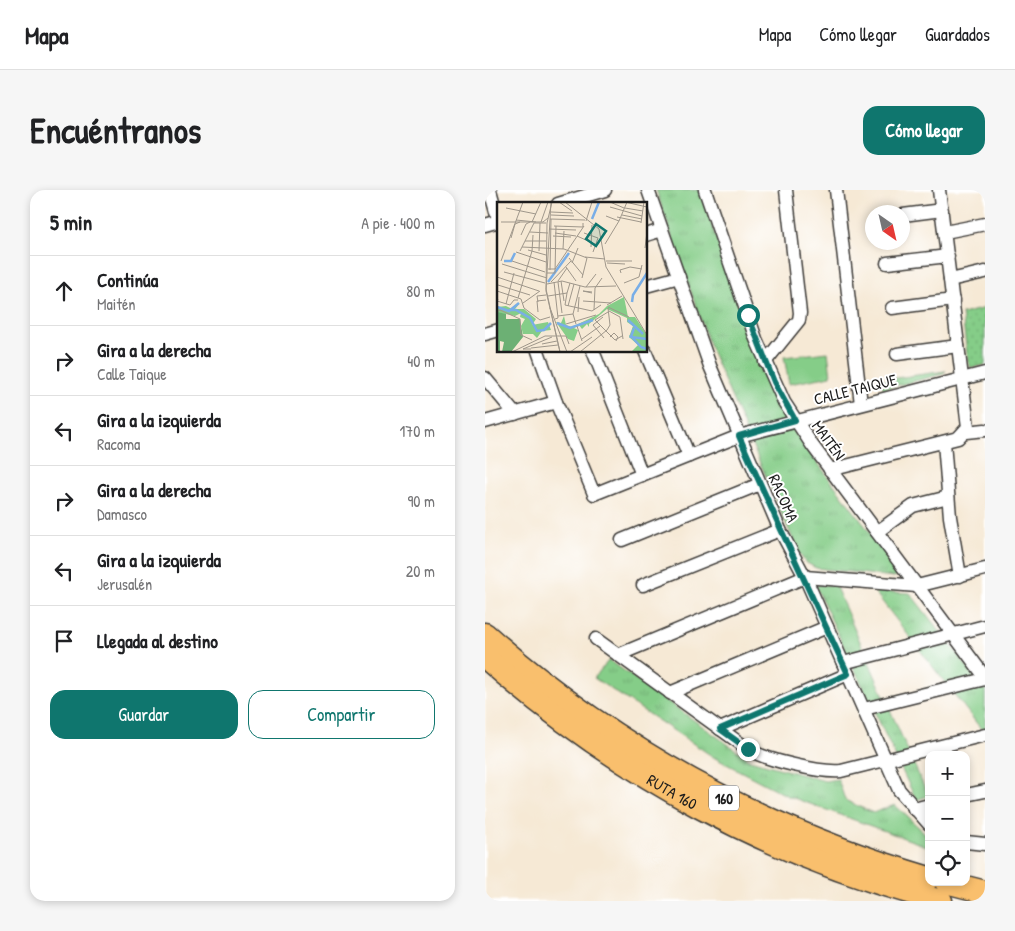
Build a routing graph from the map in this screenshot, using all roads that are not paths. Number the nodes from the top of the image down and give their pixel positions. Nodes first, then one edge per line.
1 (490, 190) edge
2 (605, 190) edge
3 (649, 190) edge
4 (705, 190) edge
5 (786, 190) edge
6 (836, 190) edge
7 (939, 190) edge
8 (565, 202) edge
9 (941, 210) junction
10 (910, 214) edge
11 (497, 215) edge
12 (985, 224) edge
13 (662, 230) junction
14 (945, 232) junction
15 (647, 235) edge
16 (947, 256) junction
17 (887, 263) dead end
18 (985, 272) edge
19 (679, 277) junction
20 (950, 280) junction
21 (647, 286) edge
22 (953, 300) junction
23 (892, 308) dead end
24 (958, 346) junction
25 (538, 352) edge
26 (593, 352) edge
27 (645, 352) edge
28 (897, 354) dead end
29 (765, 362) junction
30 (985, 373) edge
31 (485, 378) edge
32 (961, 379) junction
33 (556, 402) junction
34 (861, 404) junction
35 (515, 414) junction
36 (795, 420) junction
37 (485, 422) edge
38 (985, 430) edge
39 (966, 432) junction
40 (739, 436) junction
41 (944, 442) junction
42 (689, 456) junction
43 (830, 470) junction
44 (642, 475) junction
45 (761, 484) junction
46 (948, 496) junction
47 (780, 530) junction
48 (877, 532) junction
49 (621, 540) dead end
50 (985, 569) edge
51 (959, 576) junction
52 (805, 577) junction
53 (643, 585) dead end
54 (917, 586) junction
55 (985, 626) edge
56 (827, 627) junction
57 (485, 634) edge
58 (953, 634) junction
59 (596, 639) dead end
60 (618, 655) junction
61 (485, 657) edge
62 (845, 669) junction
63 (985, 678) edge
64 (670, 693) junction
65 (864, 709) junction
66 (720, 729) junction
67 (985, 735) edge
68 (886, 760) junction
69 (985, 790) edge
70 (970, 794) edge
71 (925, 806) edge
72 (914, 809) junction
73 (925, 820) edge
74 (970, 842) edge
75 (985, 844) edge
76 (922, 875) edge
77 (970, 881) edge
78 (985, 883) edge
79 (962, 886) edge
80 (985, 892) edge
81 (941, 901) edge

1 - 11 street
2 - 8 street
3 - 13 street, RACOMA
4 - 29 street, MAITÉN
5 - 29 street
6 - 34 street
7 - 9 street
9 - 10 street
9 - 14 street
12 - 14 street
13 - 15 street
13 - 19 street, RACOMA
14 - 16 street
16 - 17 street
16 - 20 street
18 - 20 street
19 - 21 street
19 - 40 street, RACOMA
20 - 22 street
22 - 23 street
22 - 24 street
24 - 28 street
24 - 32 street
25 - 33 street
26 - 44 street
27 - 42 street
29 - 36 street, MAITÉN
30 - 32 street, CALLE TAIQUE
31 - 35 street
32 - 34 street, CALLE TAIQUE
32 - 39 street
33 - 35 street
33 - 44 street, CALLE TAIQUE
34 - 36 street, CALLE TAIQUE
35 - 37 street
36 - 40 street, CALLE TAIQUE
36 - 43 street, MAITÉN
38 - 39 street
39 - 41 street
40 - 42 street, CALLE TAIQUE
40 - 45 street, RACOMA
41 - 43 street
41 - 46 street
42 - 44 street, CALLE TAIQUE
43 - 48 street, MAITÉN
45 - 47 street, RACOMA
45 - 49 street
46 - 48 street
46 - 51 street
47 - 52 street, RACOMA
47 - 53 street
48 - 54 street, MAITÉN
50 - 51 street
51 - 54 street
52 - 54 street
52 - 56 street, RACOMA
52 - 60 street
54 - 58 street, MAITÉN
55 - 58 street
56 - 62 street, RACOMA
56 - 64 street
57 - 76 highway, RUTA 160 / 160
58 - 62 street
58 - 63 street, MAITÉN
59 - 60 street
60 - 64 street
61 - 81 highway, RUTA 160 / 160
62 - 65 street, RACOMA
62 - 66 street
63 - 65 street
64 - 66 street
65 - 68 street, RACOMA
66 - 68 street
67 - 68 street
68 - 72 street, RACOMA
69 - 70 street
71 - 72 street
72 - 73 street, RACOMA
74 - 75 street
77 - 78 highway
79 - 80 highway

